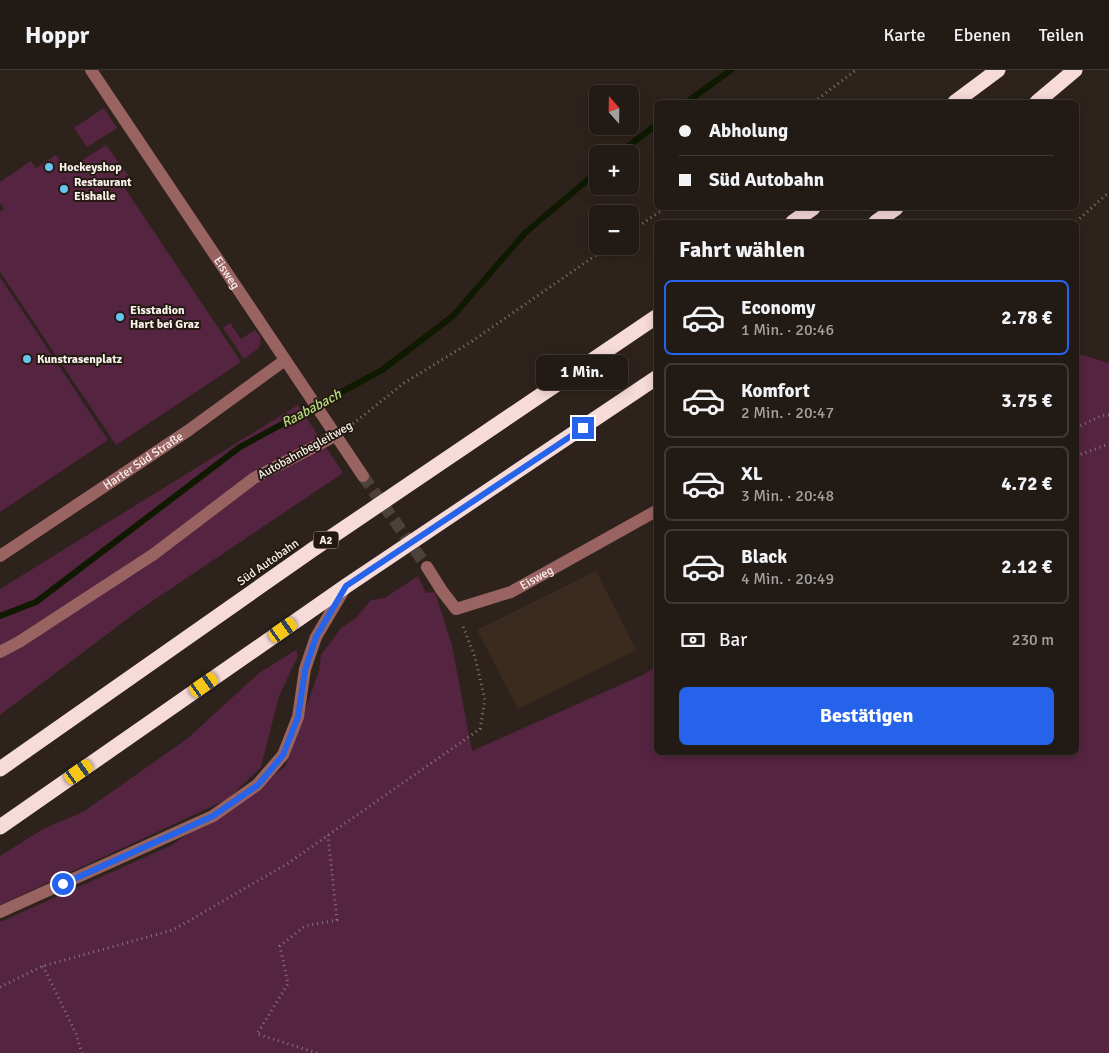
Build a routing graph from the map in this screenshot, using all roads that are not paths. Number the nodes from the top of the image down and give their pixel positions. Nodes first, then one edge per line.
1 (91, 70) edge
2 (998, 70) edge
3 (1075, 70) edge
4 (958, 100) edge
5 (1039, 100) edge
6 (811, 210) edge
7 (893, 210) edge
8 (796, 220) edge
9 (879, 220) edge
10 (654, 318) edge
11 (285, 360) junction
12 (654, 379) edge
13 (331, 430) junction
14 (363, 476) tunnel mouth
15 (654, 512) edge
16 (0, 556) edge
17 (427, 567) tunnel mouth
18 (346, 586) junction
19 (0, 652) edge
20 (0, 769) edge
21 (0, 827) edge
22 (0, 912) edge

1 - 11 street, Eisweg
2 - 4 highway
3 - 5 highway
6 - 8 highway
7 - 9 highway
10 - 20 highway, Süd Autobahn / A2
11 - 13 street, Eisweg
11 - 16 street, Harter Süd Straße
12 - 18 highway
13 - 14 street, Eisweg
13 - 19 street, Autobahnbegleitweg
15 - 17 street, Eisweg
18 - 21 highway
18 - 22 street

